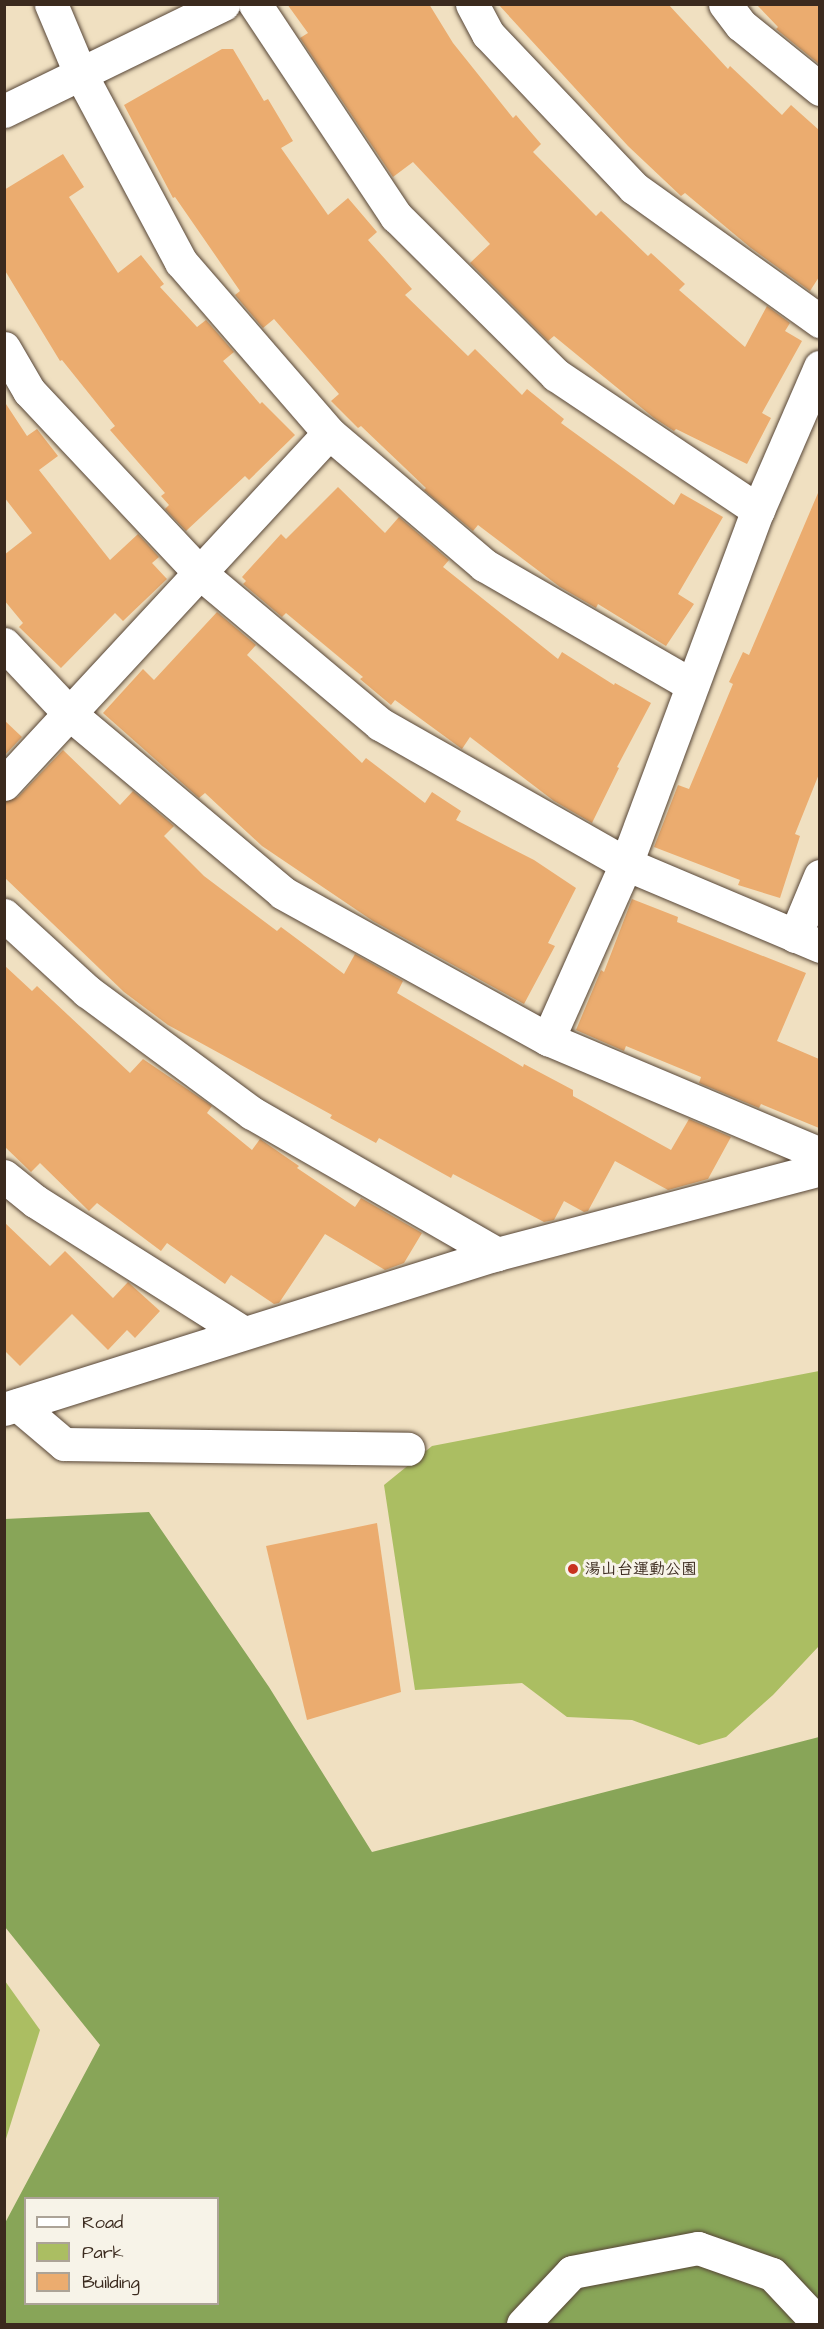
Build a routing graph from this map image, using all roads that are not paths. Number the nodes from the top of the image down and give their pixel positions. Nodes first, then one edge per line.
1 (51, 4) edge
2 (223, 4) edge
3 (255, 4) edge
4 (472, 4) edge
5 (725, 4) edge
6 (80, 73) junction
7 (819, 88) edge
8 (4, 111) edge
9 (819, 321) edge
10 (4, 348) edge
11 (819, 367) edge
12 (330, 433) junction
13 (758, 510) junction
14 (200, 573) junction
15 (4, 644) edge
16 (692, 685) junction
17 (70, 714) junction
18 (4, 784) edge
19 (626, 864) junction
20 (819, 876) edge
21 (4, 915) edge
22 (807, 941) edge
23 (549, 1040) junction
24 (819, 1154) edge
25 (819, 1169) edge
26 (4, 1176) edge
27 (497, 1254) junction
28 (244, 1333) junction
29 (11, 1407) edge
30 (408, 1449) dead end
31 (524, 2325) edge
32 (819, 2325) edge

1 - 6 street
2 - 6 street
3 - 13 street
4 - 9 street
5 - 7 street
6 - 8 street
6 - 12 street
10 - 14 street
11 - 13 street
12 - 14 street
12 - 16 street
13 - 16 street
14 - 17 street
14 - 19 street
15 - 17 street
16 - 19 street
17 - 18 street
17 - 23 street
19 - 22 street
19 - 23 street
20 - 22 street
21 - 27 street
23 - 24 street
25 - 27 street
26 - 28 street
27 - 28 street
28 - 29 street
29 - 30 street
31 - 32 street

